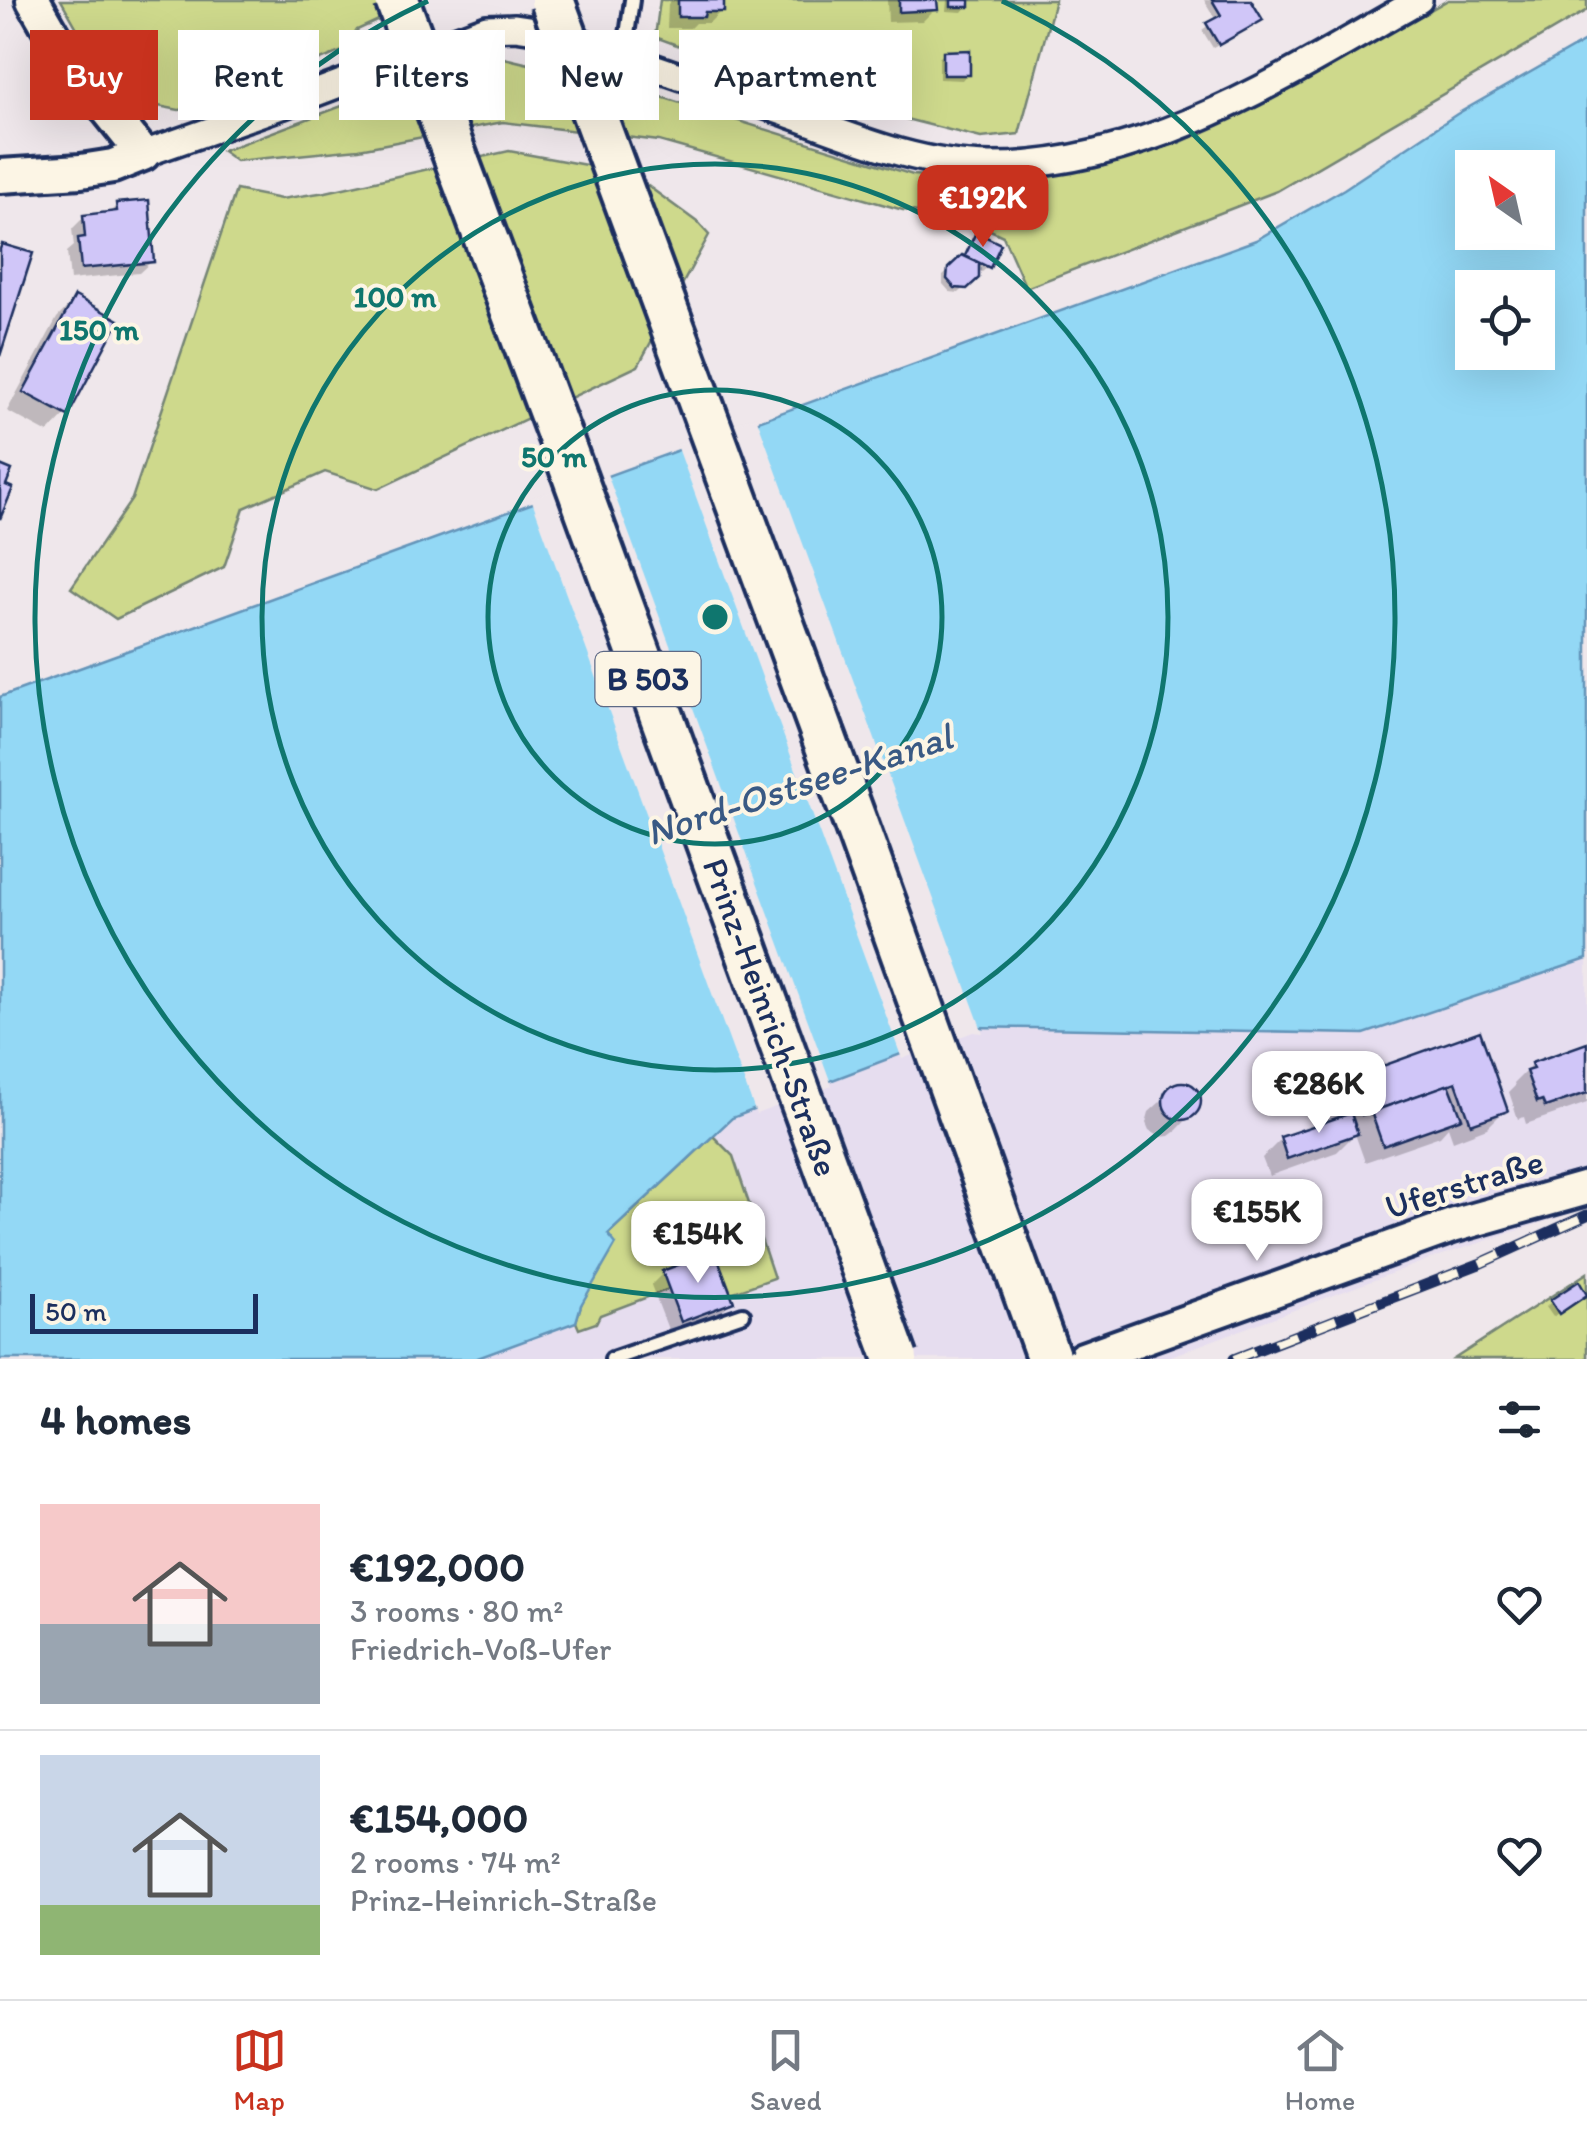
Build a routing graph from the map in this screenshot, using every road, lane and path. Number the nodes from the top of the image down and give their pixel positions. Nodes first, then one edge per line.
1 (34, 0) edge
2 (397, 0) edge
3 (552, 0) edge
4 (632, 0) edge
5 (1419, 0) edge
6 (536, 30) edge
7 (628, 30) edge
8 (659, 68) edge
9 (150, 152) junction
10 (0, 176) edge
11 (1587, 1188) edge
12 (743, 1314) dead end
13 (612, 1359) edge
14 (896, 1359) edge
15 (1048, 1359) edge
16 (1083, 1359) edge

1 - 9 street
2 - 14 highway, Prinz-Heinrich-Straße / B 503, bridge
3 - 15 highway, bridge
4 - 7 lane
5 - 8 street
6 - 9 street
9 - 10 street
11 - 16 street, Uferstraße
12 - 13 lane

